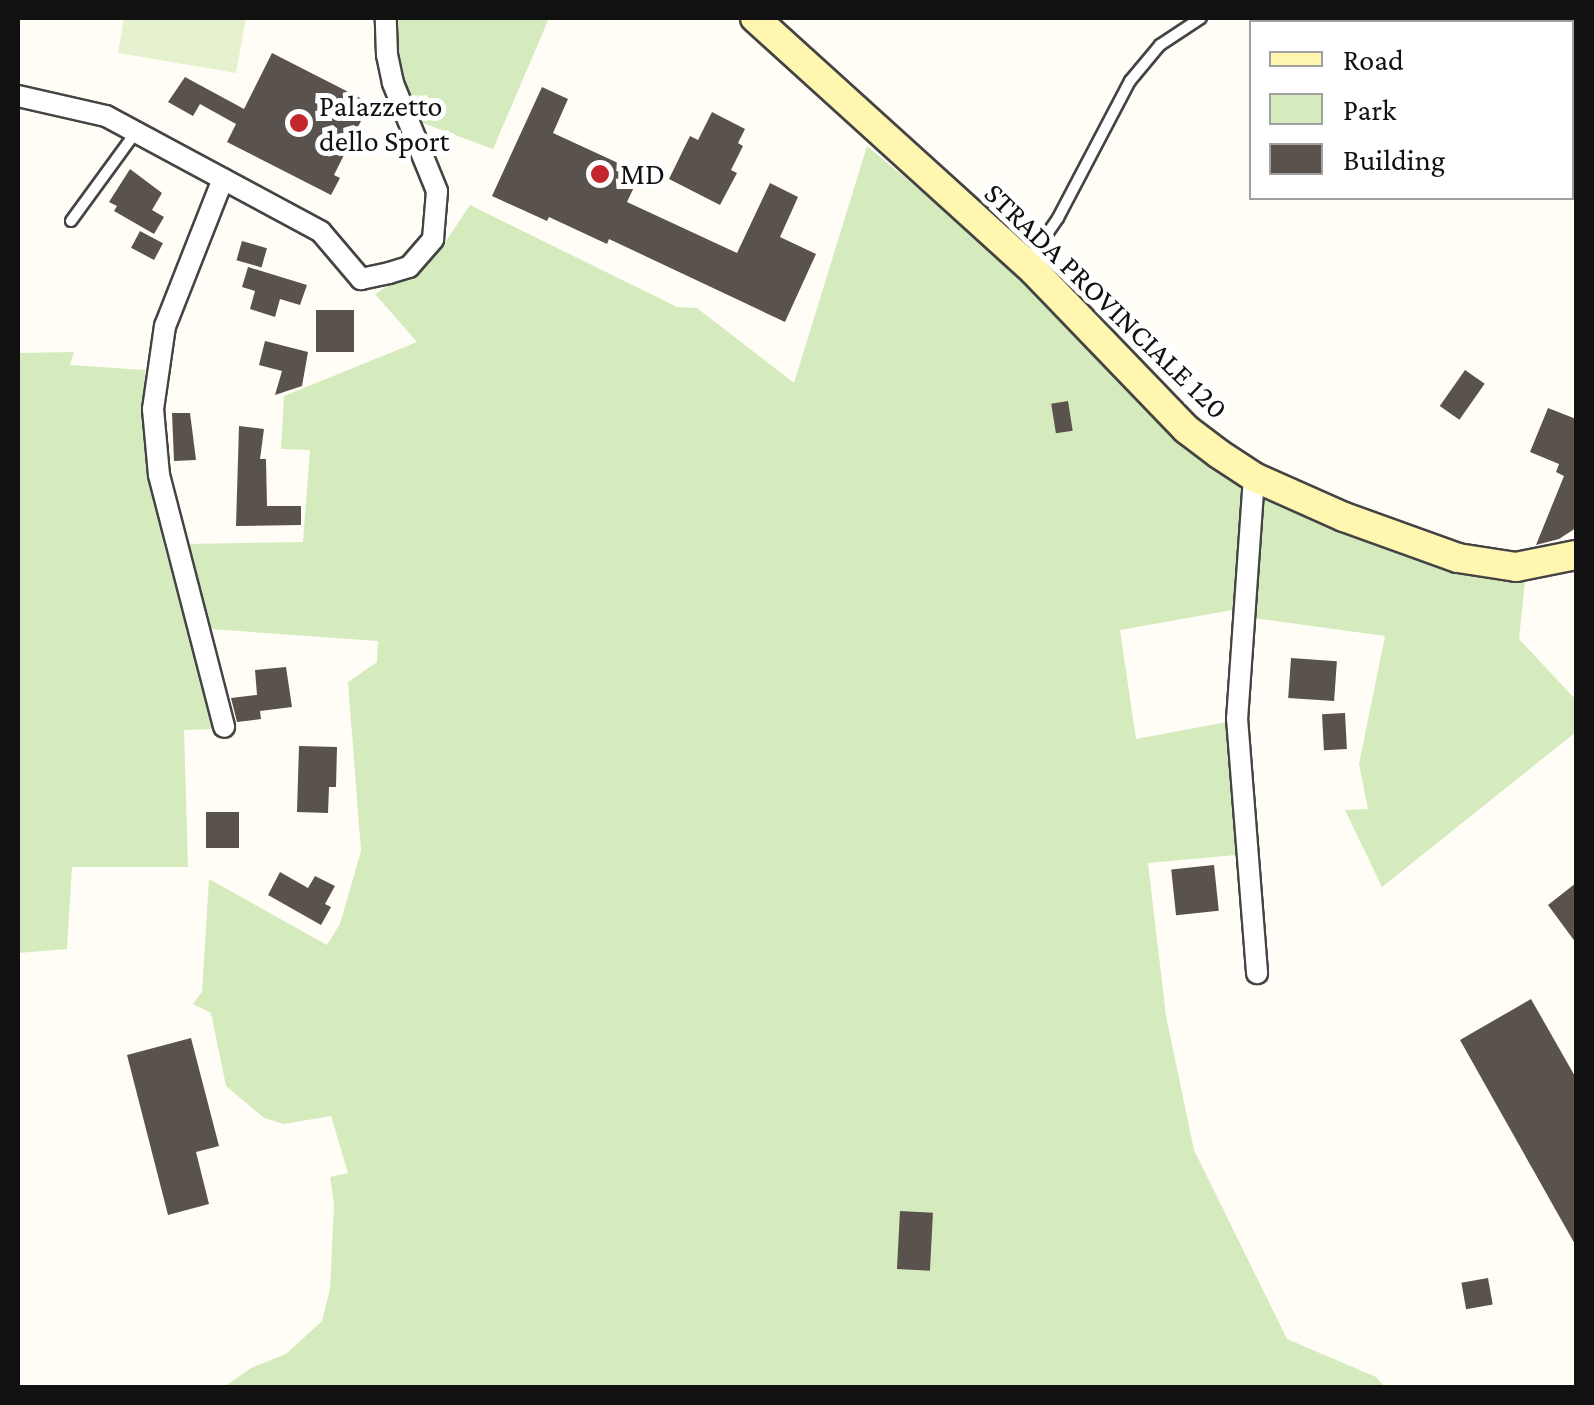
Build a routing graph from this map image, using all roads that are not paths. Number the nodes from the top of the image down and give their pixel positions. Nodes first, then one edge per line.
1 (386, 18) edge
2 (755, 18) edge
3 (1201, 18) edge
4 (18, 96) edge
5 (137, 132) junction
6 (223, 179) junction
7 (71, 221) dead end
8 (1027, 264) junction
9 (1254, 477) junction
10 (1576, 555) edge
11 (224, 727) dead end
12 (1256, 973) dead end

1 - 6 street
2 - 8 street, STRADA PROVINCIALE 120
3 - 8 lane
4 - 5 street
5 - 6 street
5 - 7 lane
6 - 11 street
8 - 9 street, STRADA PROVINCIALE 120
9 - 10 street, STRADA PROVINCIALE 120
9 - 12 street

